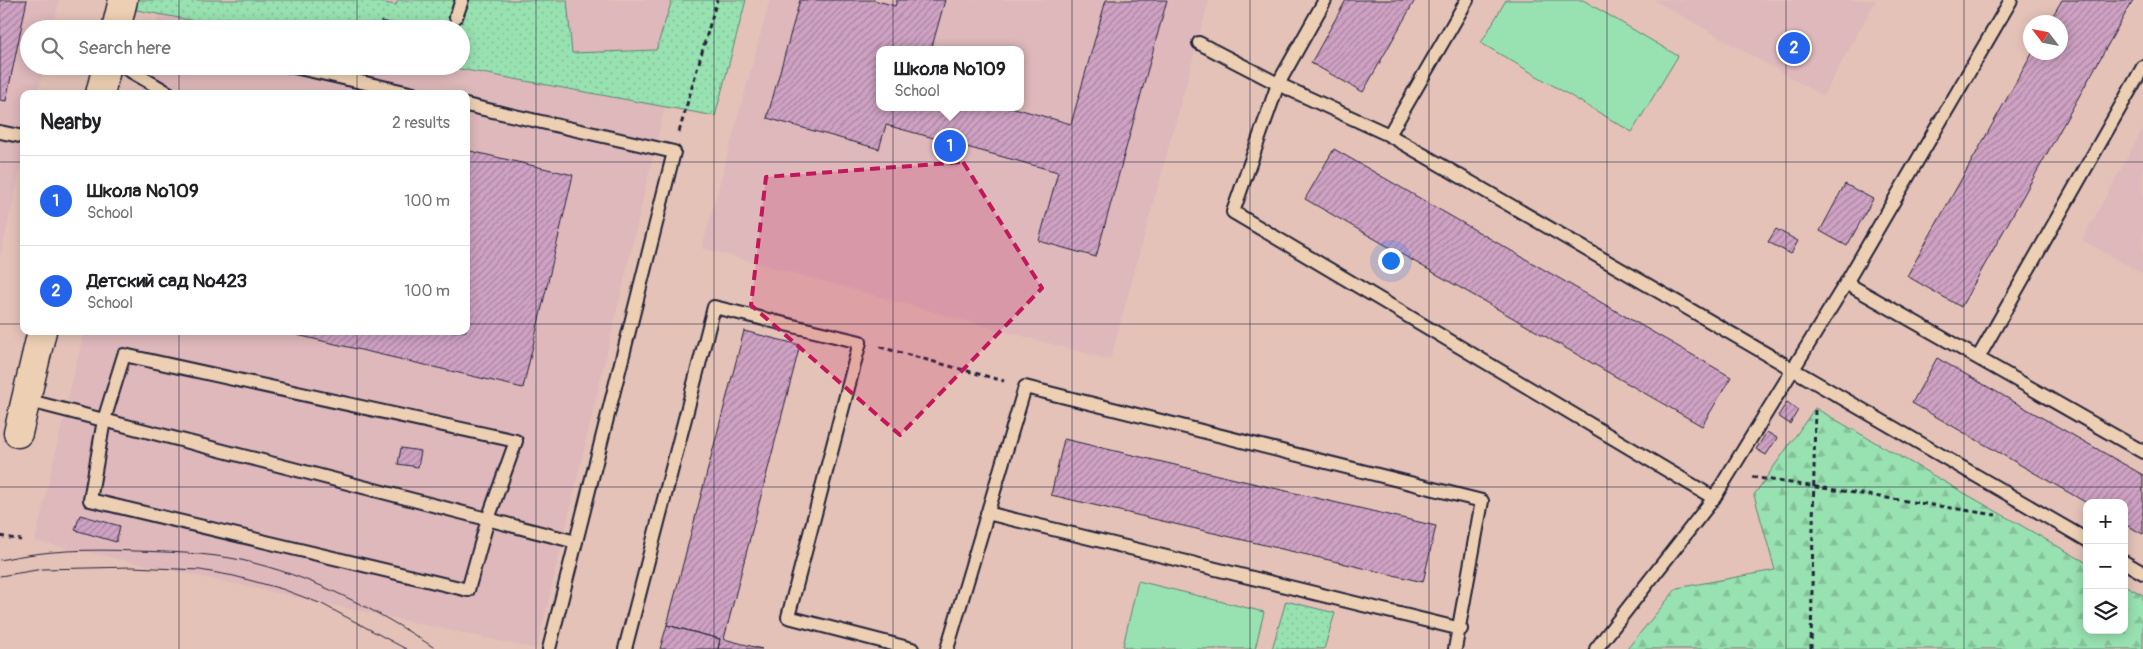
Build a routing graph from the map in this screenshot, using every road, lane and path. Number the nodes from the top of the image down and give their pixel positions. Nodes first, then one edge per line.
1 (123, 0) edge
2 (462, 0) edge
3 (716, 0) edge
4 (1326, 0) edge
5 (1467, 0) edge
6 (2012, 0) edge
7 (456, 16) dead end
8 (118, 20) edge
9 (1199, 43) dead end
10 (2143, 67) edge
11 (105, 75) edge
12 (137, 75) edge
13 (330, 75) edge
14 (1278, 84) junction
15 (101, 90) edge
16 (163, 90) edge
17 (396, 90) edge
18 (470, 106) edge
19 (0, 132) edge
20 (1389, 135) junction
21 (20, 136) edge
22 (674, 152) junction
23 (1846, 283) junction
24 (41, 335) edge
25 (860, 342) junction
26 (1978, 358) junction
27 (1793, 371) junction
28 (1025, 387) junction
29 (26, 400) junction
30 (1815, 408) dead end
31 (104, 420) junction
32 (14, 432) dead end
33 (2143, 452) edge
34 (1730, 473) junction
35 (1814, 486) junction
36 (1714, 498) junction
37 (987, 513) junction
38 (2004, 516) dead end
39 (488, 519) junction
40 (0, 536) edge
41 (2083, 538) edge
42 (21, 540) dead end
43 (576, 542) junction
44 (2128, 564) edge
45 (2143, 573) edge
46 (1461, 629) junction
47 (549, 649) edge
48 (625, 649) edge
49 (912, 649) edge
50 (947, 649) edge
51 (1455, 649) edge
52 (1596, 649) edge
53 (1811, 649) edge

1 - 8 street
2 - 7 lane
3 - 22 path
4 - 14 lane
5 - 20 lane
6 - 23 lane
9 - 14 lane
10 - 26 lane
11 - 15 street
12 - 16 lane
13 - 17 lane
14 - 20 lane
14 - 36 lane
18 - 22 lane
19 - 21 lane
20 - 27 lane
22 - 43 lane
23 - 26 lane
23 - 27 lane
24 - 29 street
25 - 28 path
25 - 48 lane
25 - 49 lane
26 - 33 lane
27 - 34 lane
27 - 41 lane
28 - 37 lane
28 - 46 lane
29 - 31 lane
29 - 32 street
30 - 35 path
31 - 39 lane
31 - 39 lane
31 - 39 lane
34 - 35 path
34 - 36 lane
35 - 38 path
35 - 53 path
36 - 52 lane
37 - 46 lane
37 - 50 lane
39 - 43 lane
40 - 42 path
43 - 47 lane
44 - 45 lane
46 - 51 lane

